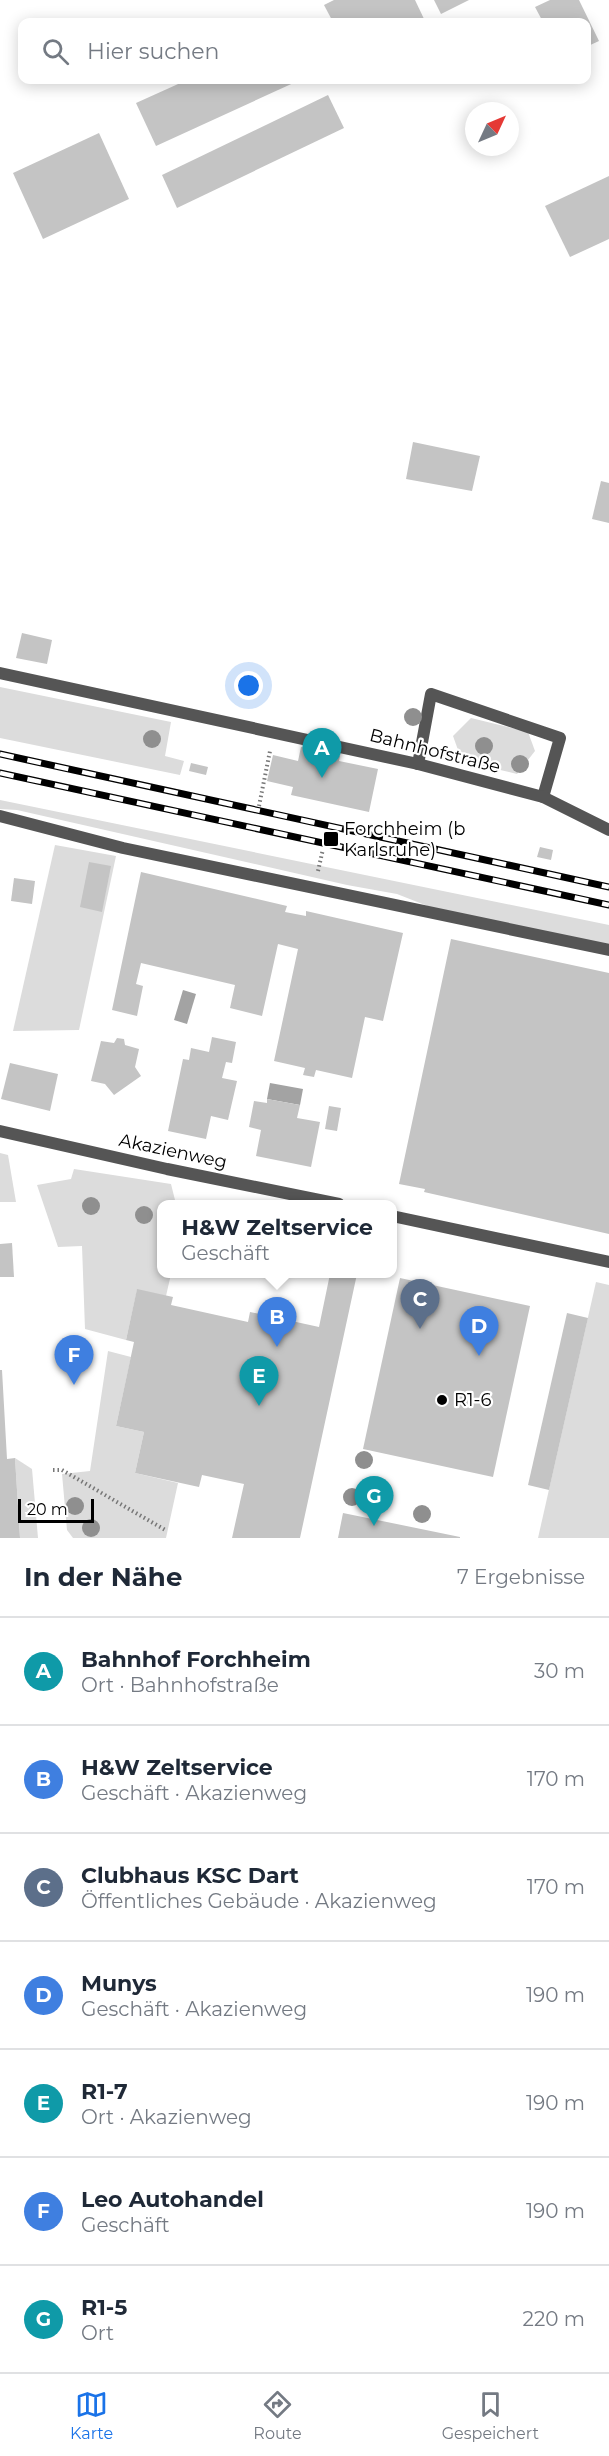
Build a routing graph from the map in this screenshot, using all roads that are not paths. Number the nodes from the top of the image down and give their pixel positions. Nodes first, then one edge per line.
1 (0, 673) edge
2 (418, 764) junction
3 (543, 797) junction
4 (0, 816) edge
5 (609, 830) edge
6 (609, 950) edge
7 (0, 1131) edge
8 (319, 1200) edge
9 (397, 1217) edge
10 (609, 1262) edge

1 - 2 street, Bahnhofstraße
2 - 3 street, Bahnhofstraße
2 - 3 street
3 - 5 street, Bahnhofstraße
4 - 6 street
7 - 8 street, Akazienweg
9 - 10 street

